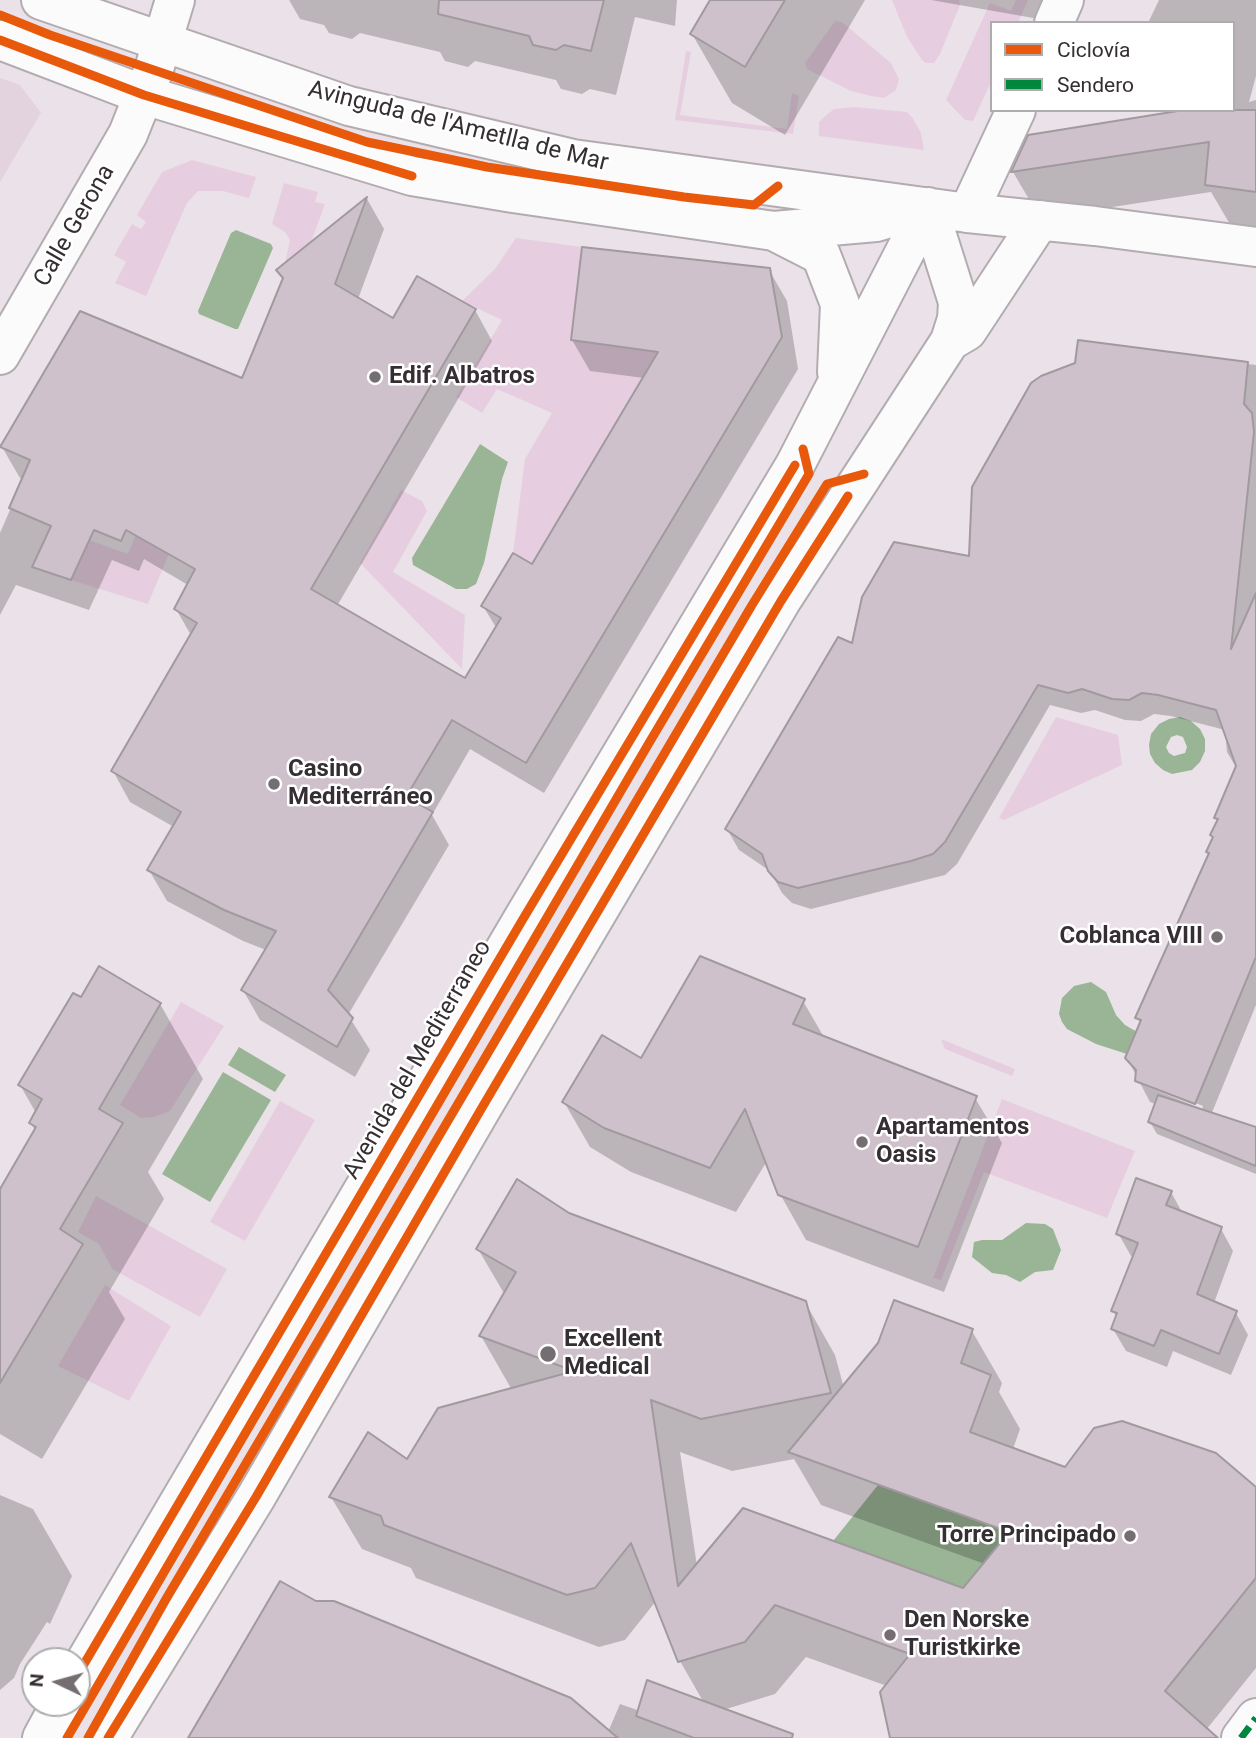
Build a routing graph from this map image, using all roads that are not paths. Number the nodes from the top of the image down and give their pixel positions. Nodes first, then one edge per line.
1 (41, 0) edge
2 (175, 0) edge
3 (1064, 0) edge
4 (1055, 21) edge
5 (0, 40) edge
6 (162, 42) junction
7 (144, 95) junction
8 (1015, 112) edge
9 (928, 207) junction
10 (968, 213) junction
11 (1040, 220) junction
12 (774, 231) junction
13 (1256, 247) edge
14 (950, 278) junction
15 (891, 283) junction
16 (950, 341) junction
17 (0, 355) edge
18 (835, 385) junction
19 (91, 1652) edge
20 (53, 1717) edge
21 (1256, 1718) edge
22 (42, 1738) edge
23 (108, 1738) edge
24 (1241, 1738) edge

1 - 6 street, Avinguda de l'Ametlla de Mar
2 - 6 street, Calle Gerona
3 - 4 street
5 - 7 street, Avinguda de l'Ametlla de Mar
6 - 7 street, Calle Gerona
6 - 9 street, Avinguda de l'Ametlla de Mar
7 - 12 street, Avinguda de l'Ametlla de Mar
7 - 17 street, Calle Gerona
8 - 10 street
9 - 10 street, Avinguda de l'Ametlla de Mar
9 - 12 street, Avinguda de l'Ametlla de Mar
9 - 14 street
9 - 15 street, Avenida del Mediterraneo
10 - 11 street, Avinguda de l'Ametlla de Mar
11 - 13 street, Avinguda de l'Ametlla de Mar
11 - 16 street
12 - 18 street, Avinguda de l'Ametlla de Mar
14 - 15 street
14 - 16 street
15 - 18 street, Avenida del Mediterraneo
16 - 23 street
18 - 19 street, Avenida del Mediterraneo
20 - 22 street
21 - 24 street

